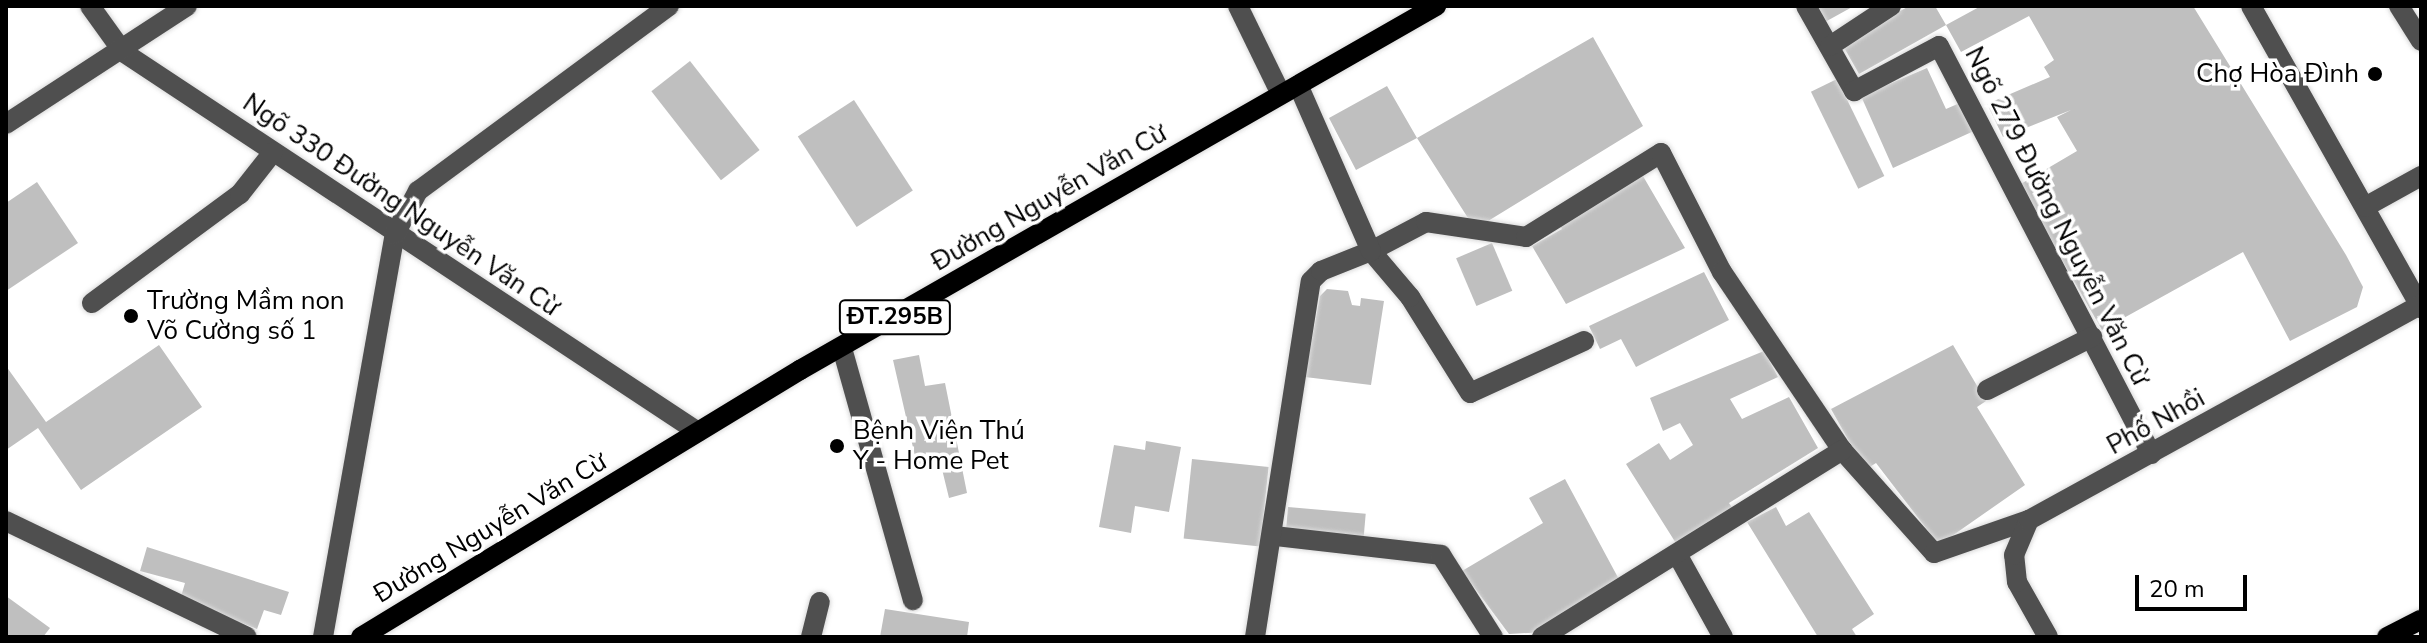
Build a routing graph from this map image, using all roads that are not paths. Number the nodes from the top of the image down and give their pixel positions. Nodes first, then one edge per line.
1 (90, 6) edge
2 (187, 6) edge
3 (669, 6) edge
4 (1238, 6) edge
5 (1436, 6) edge
6 (1806, 6) edge
7 (1891, 6) edge
8 (2251, 6) edge
9 (2399, 6) edge
10 (2421, 41) edge
11 (1830, 46) junction
12 (123, 52) junction
13 (1290, 89) junction
14 (6, 124) edge
15 (273, 152) junction
16 (2421, 176) edge
17 (2365, 207) junction
18 (395, 234) junction
19 (1371, 251) junction
20 (92, 303) dead end
21 (2420, 307) edge
22 (2092, 337) junction
23 (1584, 341) dead end
24 (842, 348) junction
25 (1987, 390) dead end
26 (698, 432) junction
27 (1842, 450) junction
28 (2151, 454) junction
29 (2029, 520) junction
30 (6, 521) edge
31 (1275, 536) junction
32 (1677, 554) junction
33 (913, 600) dead end
34 (820, 602) dead end
35 (2421, 620) edge
36 (247, 637) edge
37 (323, 637) edge
38 (361, 637) edge
39 (811, 637) edge
40 (1255, 637) edge
41 (1493, 637) edge
42 (1542, 637) edge
43 (1723, 637) edge
44 (2048, 637) edge
45 (2387, 637) edge

1 - 12 street, Ngõ 330 Đường Nguyễn Văn Cừ
2 - 12 street
3 - 18 street
4 - 13 street
5 - 13 main road, Đường Nguyễn Văn Cừ / ĐT.295B
6 - 11 street, Ngõ 279 Đường Nguyễn Văn Cừ
7 - 11 street
8 - 17 street
9 - 10 street
11 - 22 street, Ngõ 279 Đường Nguyễn Văn Cừ
12 - 14 street
12 - 15 street, Ngõ 330 Đường Nguyễn Văn Cừ
13 - 19 street
13 - 24 main road, Đường Nguyễn Văn Cừ / ĐT.295B
15 - 18 street, Ngõ 330 Đường Nguyễn Văn Cừ
15 - 20 street
16 - 17 street
17 - 21 street
18 - 26 street, Ngõ 330 Đường Nguyễn Văn Cừ
18 - 37 street
19 - 23 street
19 - 27 street
19 - 31 street
21 - 28 street, Phố Nhồi
22 - 25 street
22 - 28 street, Ngõ 279 Đường Nguyễn Văn Cừ
24 - 26 main road, Đường Nguyễn Văn Cừ / ĐT.295B
24 - 33 street
26 - 38 main road, Đường Nguyễn Văn Cừ / ĐT.295B
27 - 29 street, Phố Nhồi
27 - 32 street
28 - 29 street, Phố Nhồi
29 - 44 street
30 - 36 street
31 - 40 street
31 - 41 street
32 - 42 street
32 - 43 street
34 - 39 street
35 - 45 main road

